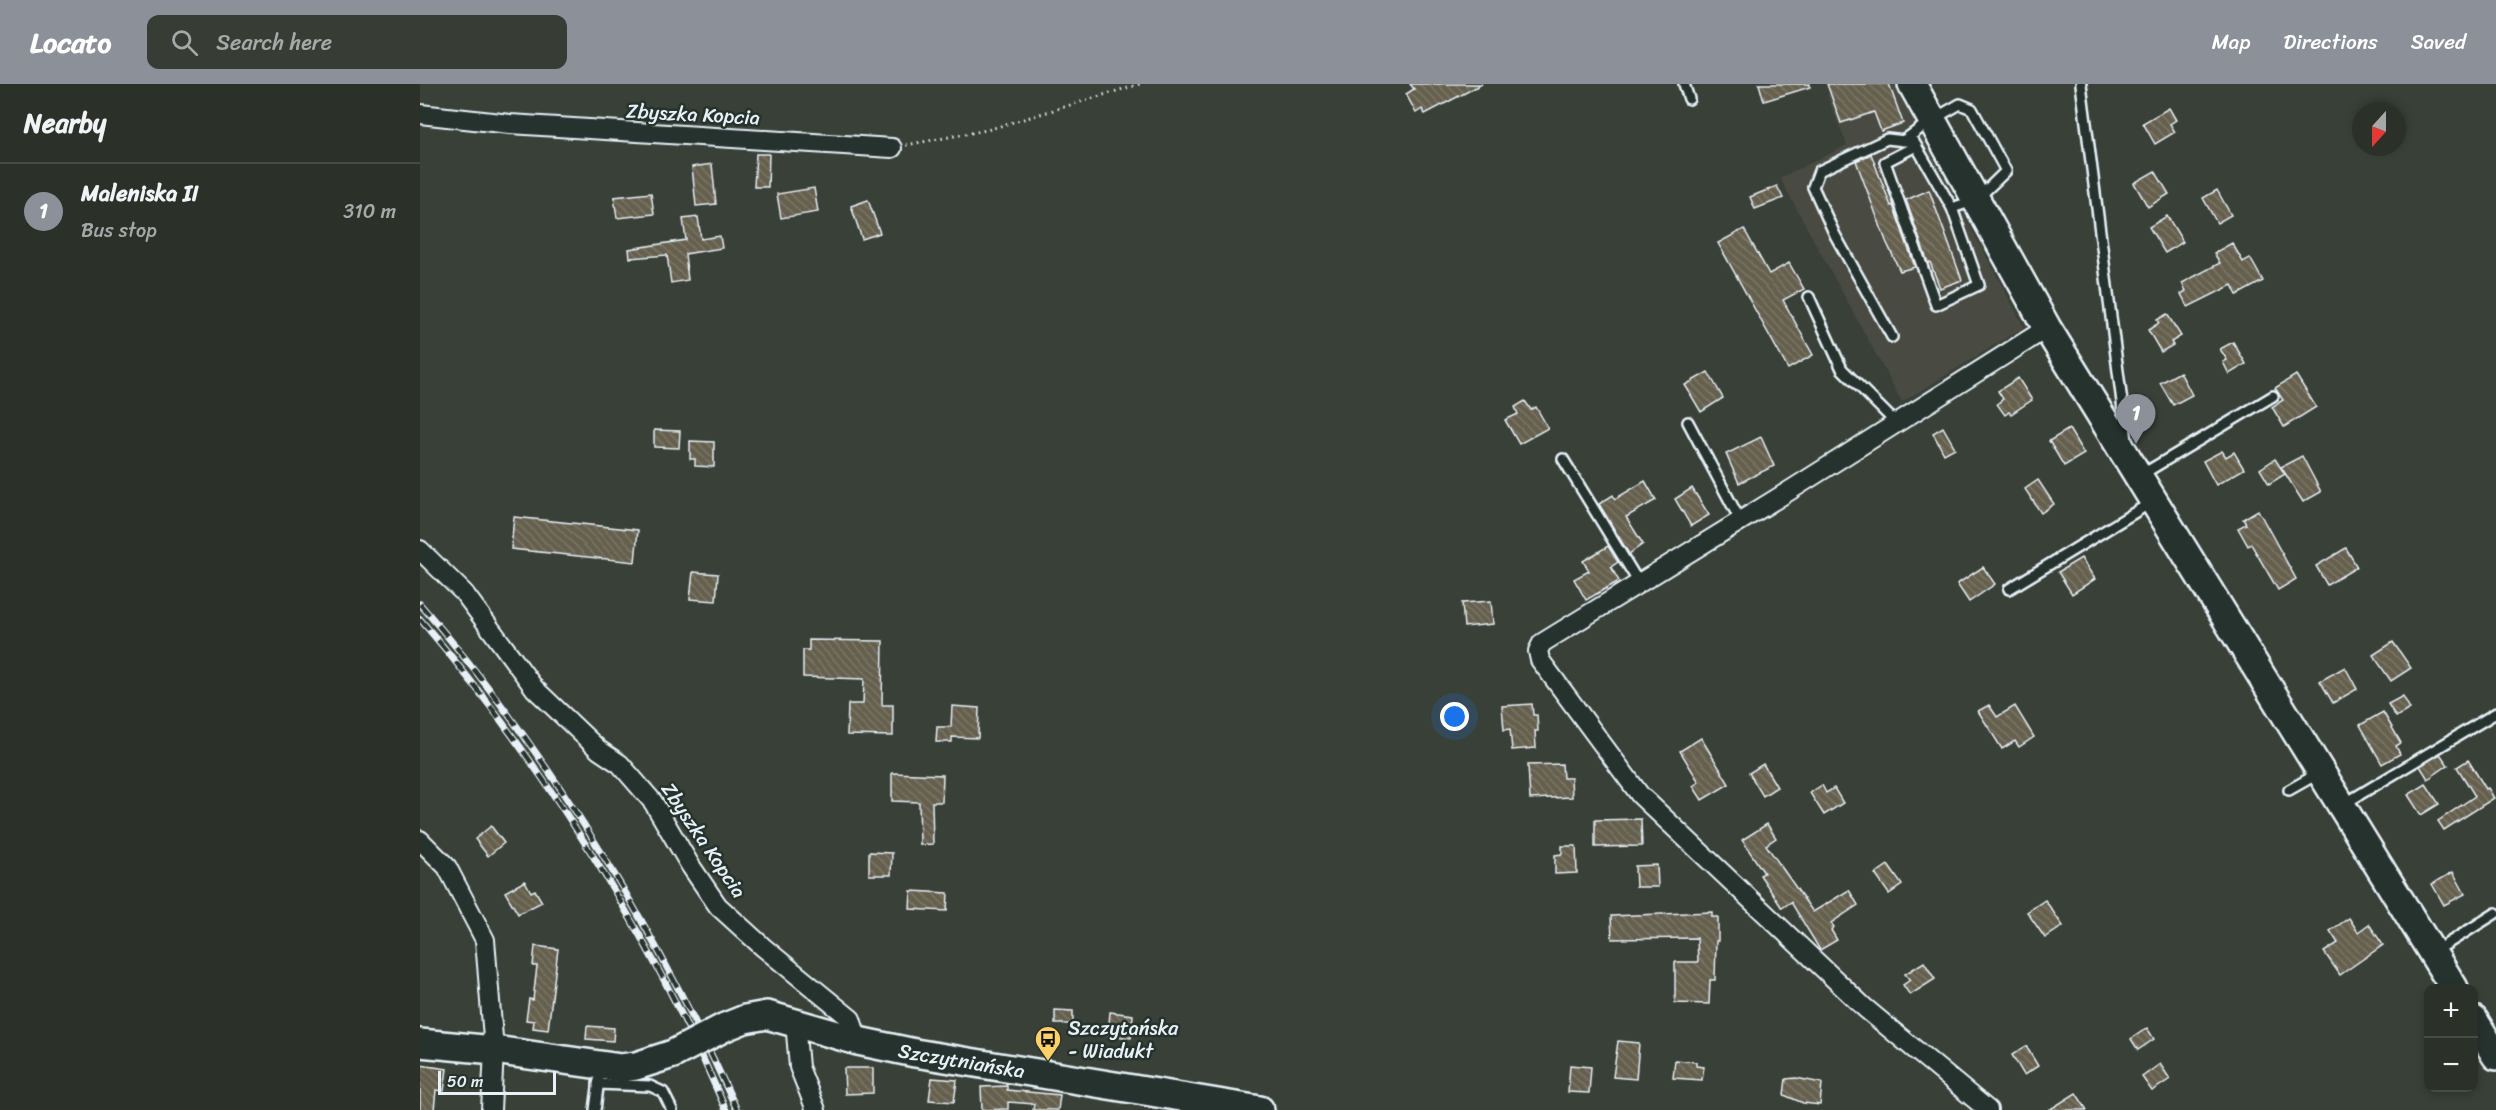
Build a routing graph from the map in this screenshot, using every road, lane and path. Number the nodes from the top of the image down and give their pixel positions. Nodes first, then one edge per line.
1 (1140, 84) edge
2 (1684, 84) edge
3 (1912, 84) edge
4 (2081, 84) edge
5 (1689, 99) dead end
6 (420, 114) edge
7 (1932, 120) junction
8 (1903, 141) junction
9 (1916, 146) junction
10 (892, 148) joint
11 (1964, 204) junction
12 (1809, 297) dead end
13 (2047, 328) junction
14 (1892, 337) dead end
15 (2273, 396) dead end
16 (1688, 422) dead end
17 (1896, 423) junction
18 (1563, 459) dead end
19 (2134, 469) junction
20 (2154, 500) junction
21 (1740, 520) junction
22 (420, 550) edge
23 (1639, 583) junction
24 (2009, 589) dead end
25 (2496, 713) edge
26 (2321, 772) junction
27 (2289, 790) dead end
28 (2342, 806) junction
29 (420, 840) edge
30 (2496, 913) edge
31 (2432, 953) junction
32 (2451, 984) edge
33 (795, 1022) junction
34 (2478, 1027) edge
35 (858, 1041) junction
36 (420, 1043) edge
37 (494, 1050) junction
38 (2496, 1056) edge
39 (591, 1070) junction
40 (490, 1110) edge
41 (595, 1110) edge
42 (672, 1110) edge
43 (816, 1110) edge
44 (1260, 1110) edge
45 (1988, 1110) edge

1 - 10 path
2 - 5 lane
3 - 7 street
4 - 19 lane
6 - 10 street, Zbyszka Kopcia
7 - 8 lane
7 - 11 street
7 - 11 lane
8 - 9 lane
8 - 14 lane
9 - 11 lane
9 - 11 lane
11 - 13 street
12 - 17 lane
13 - 17 street
13 - 19 street
15 - 19 lane
16 - 21 lane
17 - 21 street
18 - 23 lane
19 - 20 street
20 - 24 lane
20 - 26 street
21 - 23 street
22 - 35 street, Zbyszka Kopcia
23 - 45 street
25 - 28 lane
26 - 27 lane
26 - 28 street
28 - 31 street
29 - 37 street
30 - 31 lane
31 - 32 street
33 - 35 street, Szczytniańska
33 - 39 street, Szczytniańska, bridge
33 - 43 street
34 - 38 street
35 - 44 street, Szczytniańska
36 - 37 street
37 - 39 street
37 - 40 street
39 - 41 lane
39 - 42 lane

